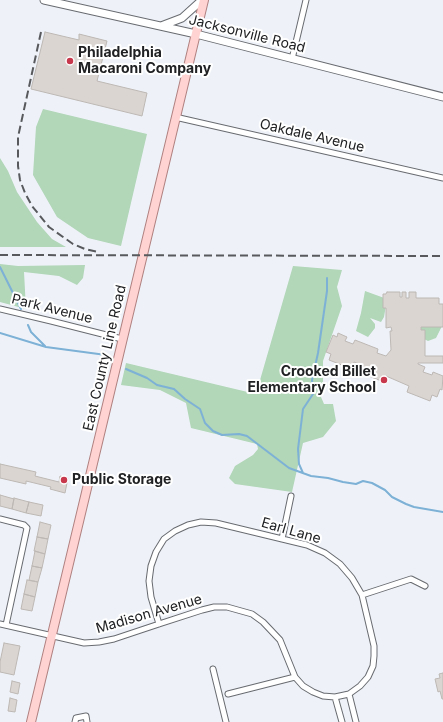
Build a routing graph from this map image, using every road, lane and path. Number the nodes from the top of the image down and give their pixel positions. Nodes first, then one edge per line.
1 (44, 0) edge
2 (203, 0) edge
3 (306, 0) edge
4 (159, 27) junction
5 (196, 34) junction
6 (292, 59) junction
7 (443, 97) edge
8 (175, 117) junction
9 (443, 178) edge
10 (0, 309) edge
11 (122, 339) junction
12 (291, 496) dead end
13 (0, 519) edge
14 (282, 539) junction
15 (425, 586) dead end
16 (362, 595) junction
17 (0, 624) edge
18 (159, 624) junction
19 (6, 625) junction
20 (52, 636) junction
21 (213, 669) dead end
22 (295, 677) junction
23 (228, 694) dead end
24 (350, 694) junction
25 (335, 697) junction
26 (31, 722) edge
27 (75, 722) edge
28 (87, 722) edge
29 (226, 722) edge
30 (342, 722) edge
31 (356, 722) edge

1 - 4 main road, Jacksonville Road
2 - 4 main road
2 - 5 main road, East County Line Road
3 - 6 street
4 - 5 main road, Jacksonville Road
5 - 6 main road, Jacksonville Road
5 - 8 main road, East County Line Road
6 - 7 main road, Jacksonville Road
8 - 9 street, Oakdale Avenue
8 - 11 main road, East County Line Road
10 - 11 street, Park Avenue
11 - 20 main road, East County Line Road
12 - 14 street
13 - 19 street
14 - 16 street, Earl Lane
14 - 18 street, Earl Lane
15 - 16 street
16 - 24 street, Earl Lane
17 - 19 street, Madison Avenue
18 - 20 street, Madison Avenue
18 - 22 street, Madison Avenue
19 - 20 street, Madison Avenue
20 - 26 main road, East County Line Road
21 - 29 street
22 - 23 street
22 - 25 street, Madison Avenue
24 - 25 street
24 - 31 street
25 - 30 street
27 - 28 street

